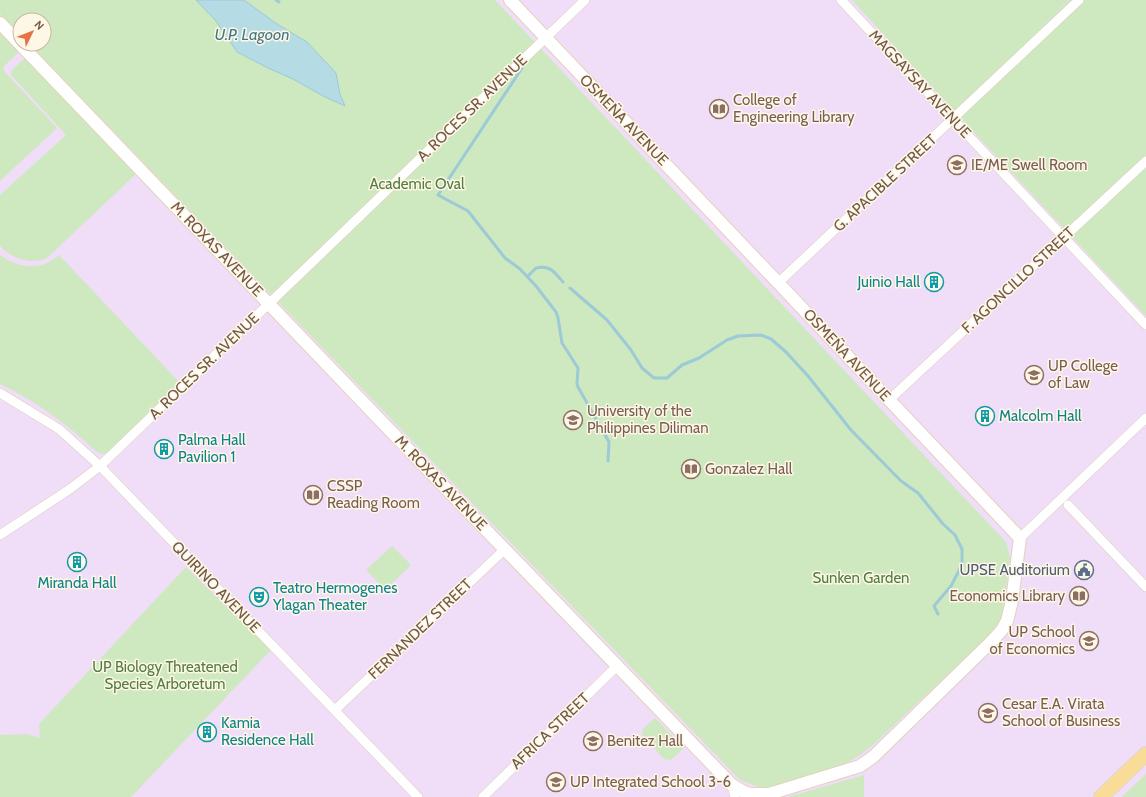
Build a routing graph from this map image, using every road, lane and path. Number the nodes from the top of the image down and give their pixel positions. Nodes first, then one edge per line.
1 (510, 0) edge
2 (585, 0) edge
3 (841, 0) edge
4 (1079, 0) edge
5 (0, 23) edge
6 (12, 36) edge
7 (546, 38) junction
8 (28, 52) edge
9 (953, 119) junction
10 (1146, 161) edge
11 (1064, 237) junction
12 (778, 283) junction
13 (269, 303) junction
14 (1146, 325) edge
15 (0, 393) edge
16 (889, 400) junction
17 (1146, 418) edge
18 (100, 466) junction
19 (1068, 505) dead end
20 (0, 535) edge
21 (1020, 538) junction
22 (504, 549) junction
23 (1146, 587) edge
24 (617, 666) junction
25 (335, 710) junction
26 (1146, 754) edge
27 (732, 785) junction
28 (760, 796) edge
29 (418, 797) edge
30 (483, 797) edge
31 (735, 797) edge
32 (1101, 797) edge

1 - 7 street, OSMEÑA AVENUE
2 - 7 street, A. ROCES SR. AVENUE
3 - 9 street, MAGSAYSAY AVENUE
4 - 9 street, G. APACIBLE STREET
5 - 6 street, M. ROXAS AVENUE
7 - 12 street, OSMEÑA AVENUE
7 - 13 street, A. ROCES SR. AVENUE
8 - 13 street, M. ROXAS AVENUE
9 - 11 street, MAGSAYSAY AVENUE
9 - 12 street, G. APACIBLE STREET
10 - 11 street, F. AGONCILLO STREET
11 - 14 street, MAGSAYSAY AVENUE
11 - 16 street, F. AGONCILLO STREET
12 - 16 street, OSMEÑA AVENUE
13 - 18 street, A. ROCES SR. AVENUE
13 - 22 street, M. ROXAS AVENUE
15 - 18 street, QUIRINO AVENUE
16 - 21 street, OSMEÑA AVENUE
17 - 21 street
18 - 20 street, A. ROCES SR. AVENUE
18 - 25 street, QUIRINO AVENUE
19 - 23 street
21 - 28 street, M. ROXAS AVENUE
22 - 24 street, M. ROXAS AVENUE
22 - 25 street, FERNANDEZ STREET
24 - 27 street, M. ROXAS AVENUE
24 - 30 street, AFRICA STREET
25 - 29 street, QUIRINO AVENUE
26 - 32 main road
27 - 28 street, M. ROXAS AVENUE
27 - 31 street

